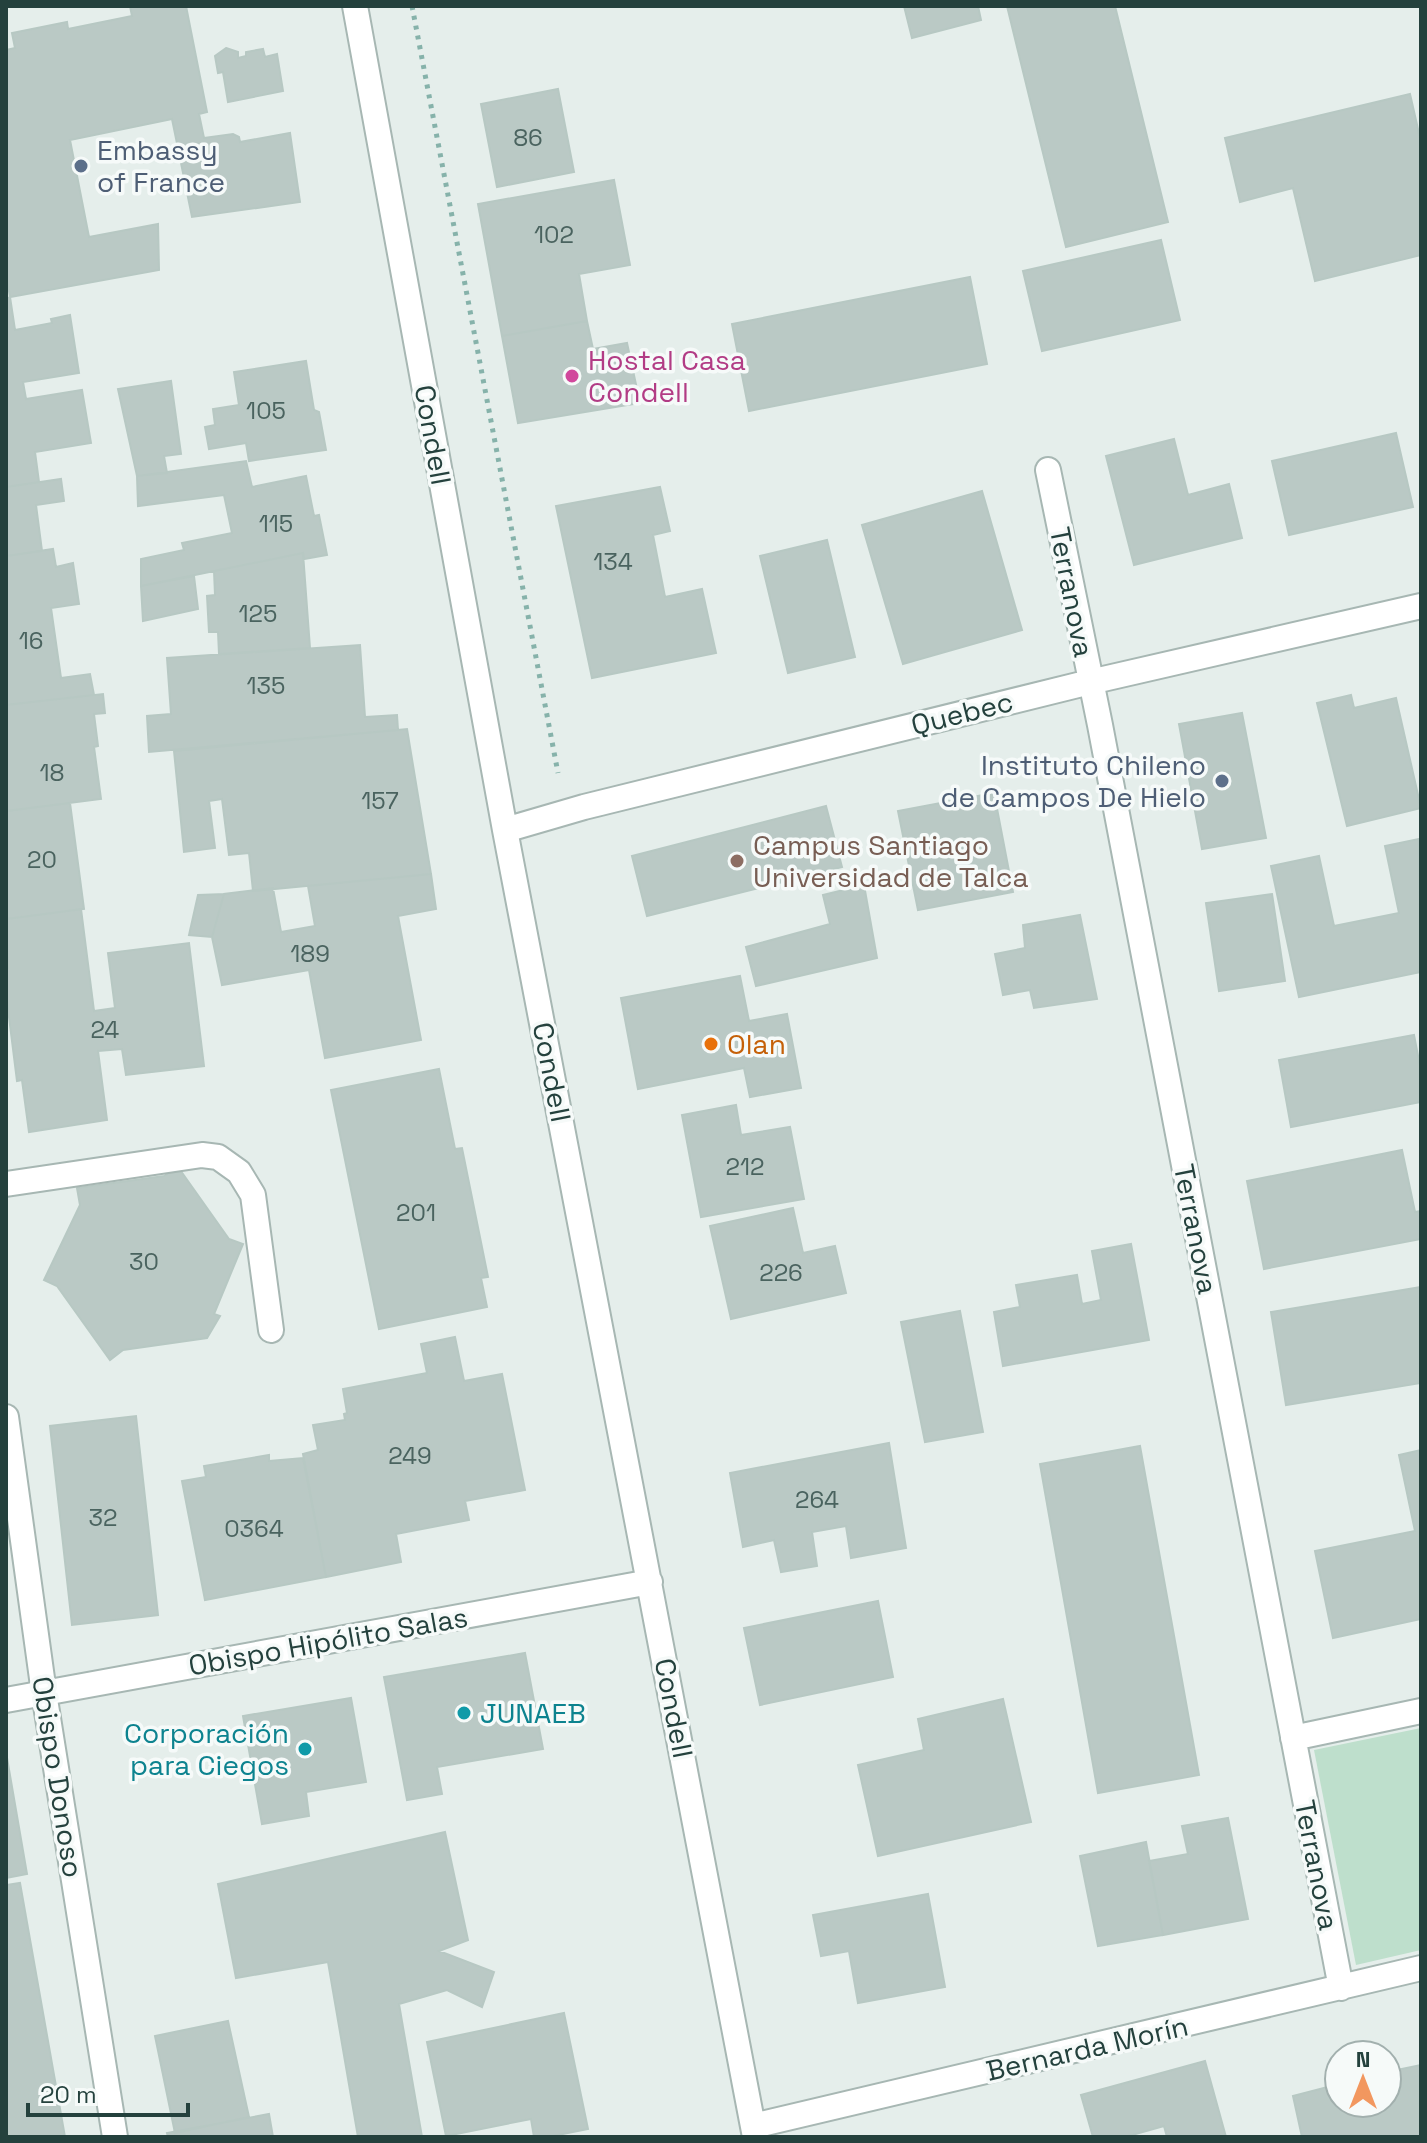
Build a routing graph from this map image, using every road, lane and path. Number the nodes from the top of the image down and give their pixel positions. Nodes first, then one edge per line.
1 (355, 6) edge
2 (412, 6) edge
3 (1048, 470) dead end
4 (1421, 606) edge
5 (1090, 682) junction
6 (559, 774) dead end
7 (505, 830) junction
8 (6, 1184) edge
9 (271, 1330) dead end
10 (6, 1417) edge
11 (650, 1582) junction
12 (44, 1693) junction
13 (6, 1700) edge
14 (1421, 1711) edge
15 (1293, 1738) junction
16 (1421, 1968) edge
17 (1341, 1988) junction
18 (754, 2132) edge
19 (115, 2137) edge

1 - 7 street, Condell
2 - 6 path
3 - 5 street, Terranova
4 - 5 street, Quebec
5 - 7 street, Quebec
5 - 15 street, Terranova
7 - 11 street, Condell
8 - 9 street
10 - 12 street, Obispo Donoso
11 - 12 street, Obispo Hipólito Salas
11 - 18 street, Condell
12 - 13 street, Obispo Hipólito Salas
12 - 19 street, Obispo Donoso
14 - 15 street
15 - 17 street, Terranova
16 - 17 street, Bernarda Morín
17 - 18 street, Bernarda Morín

